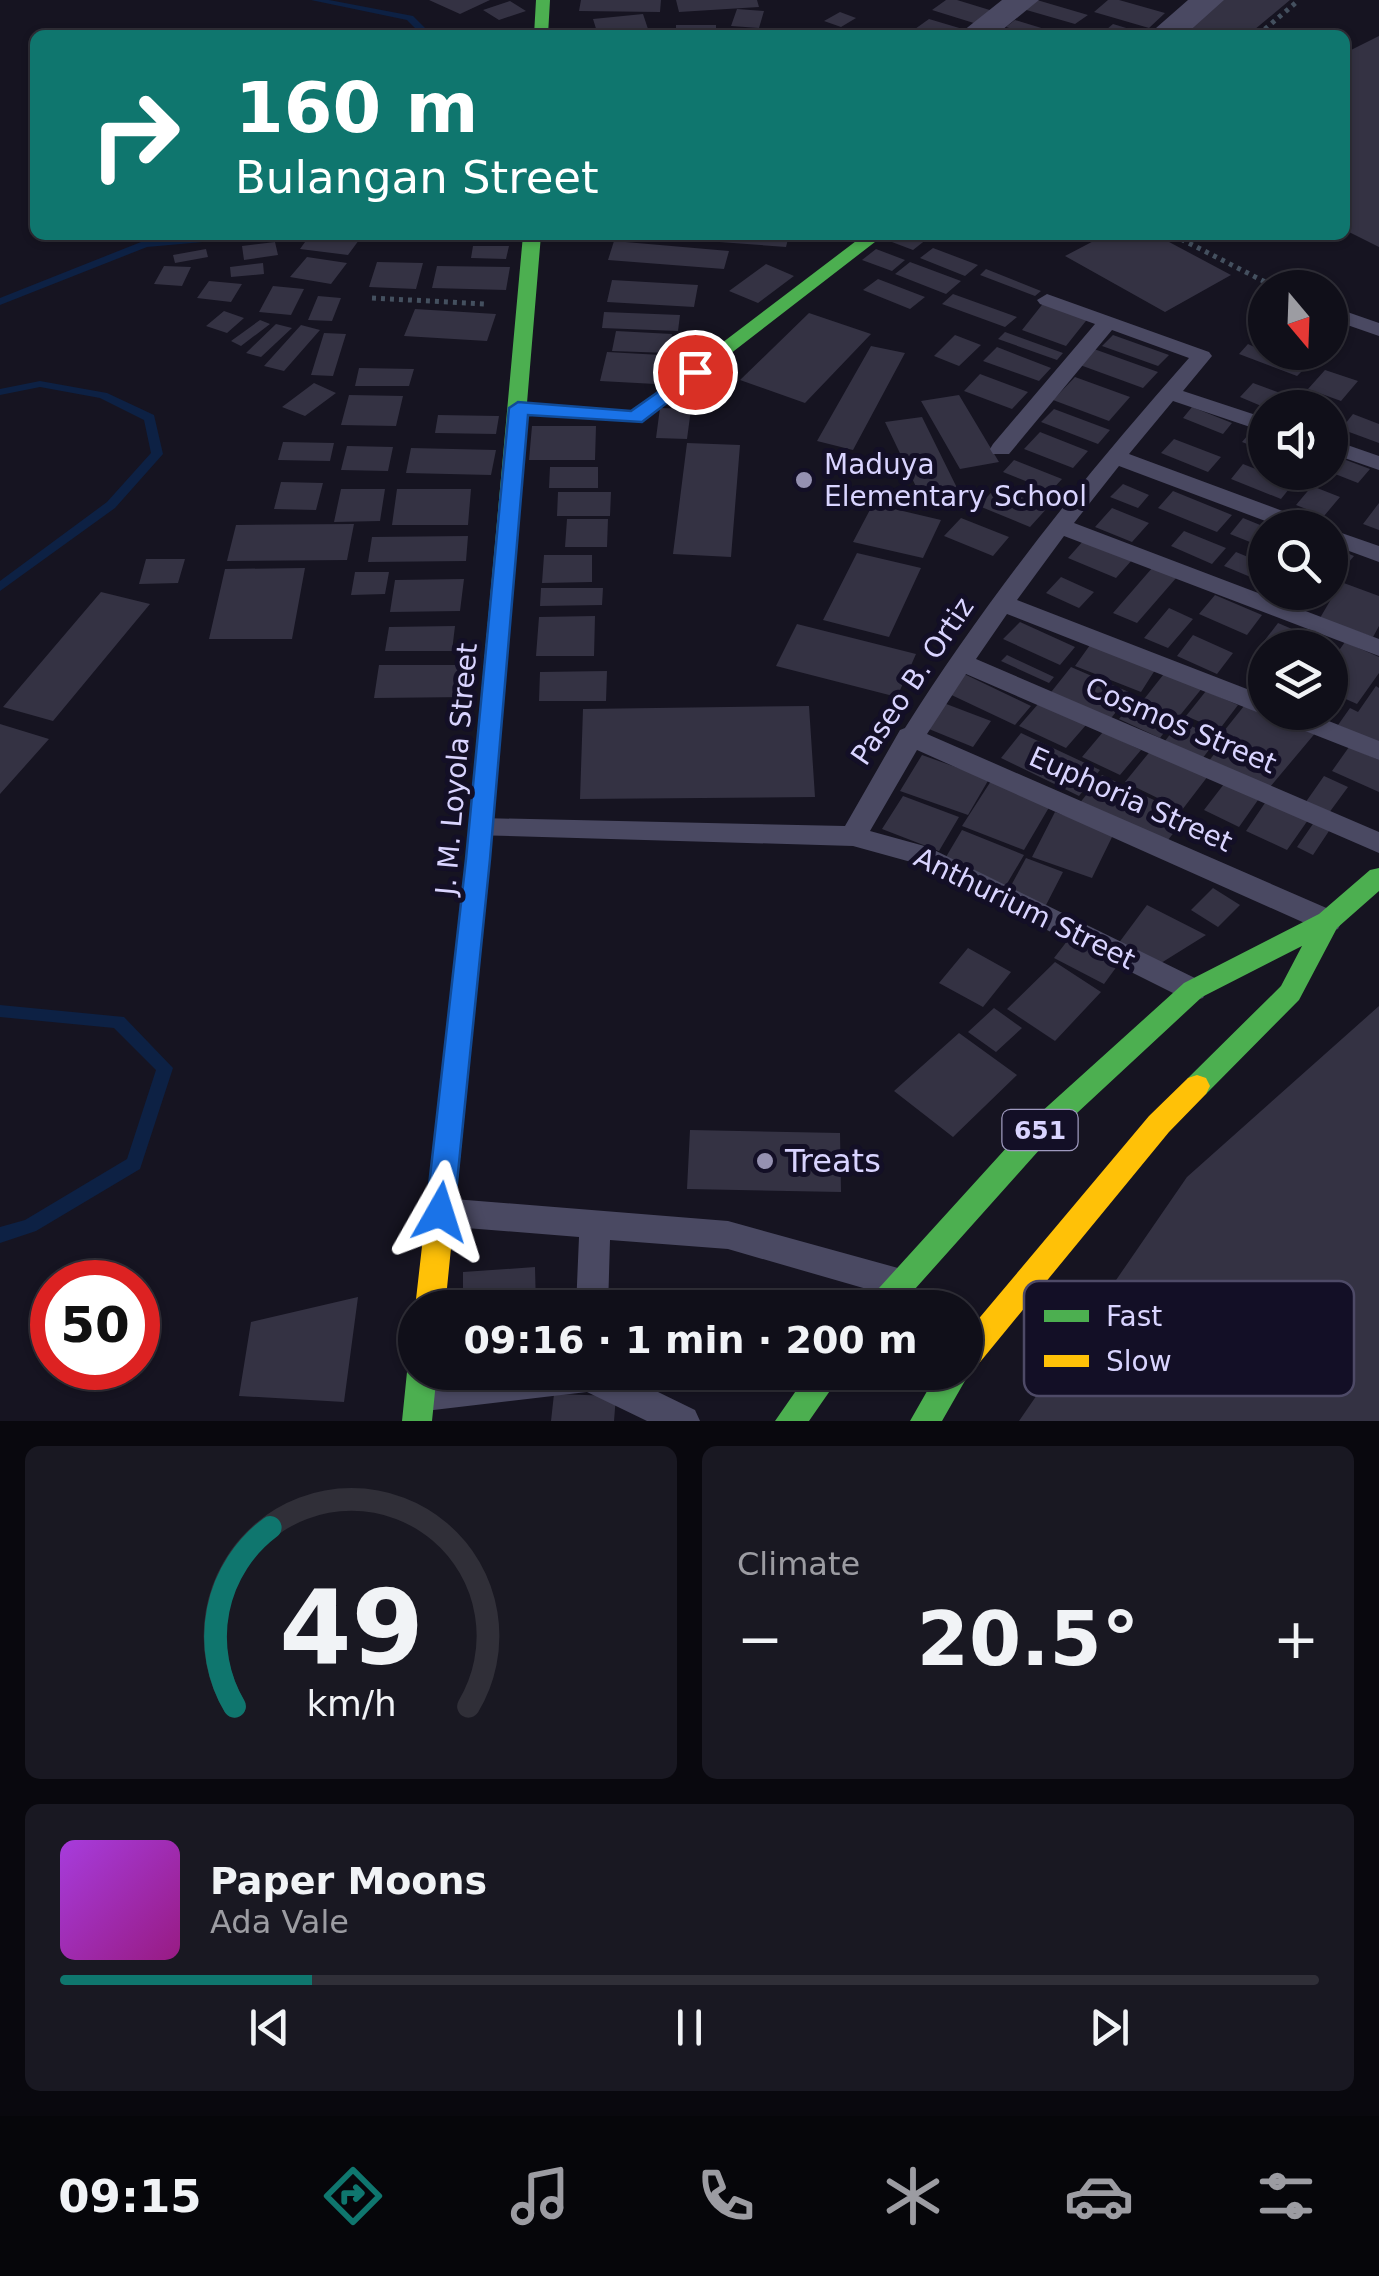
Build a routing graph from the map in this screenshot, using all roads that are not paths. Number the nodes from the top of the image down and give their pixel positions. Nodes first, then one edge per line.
1 (1023, 0) edge
2 (1208, 0) edge
3 (536, 2) edge
4 (539, 30) edge
5 (983, 30) edge
6 (1171, 30) edge
7 (532, 240) edge
8 (868, 240) edge
9 (1047, 300) dead end
10 (1348, 319) edge
11 (1107, 323) junction
12 (1379, 330) edge
13 (1169, 393) junction
14 (518, 408) junction
15 (1248, 419) edge
16 (1001, 449) dead end
17 (1348, 452) edge
18 (1114, 456) junction
19 (1379, 463) edge
20 (1259, 510) edge
21 (1062, 527) junction
22 (1348, 543) edge
23 (1379, 554) edge
24 (1004, 603) junction
25 (1379, 648) edge
26 (959, 661) junction
27 (1248, 699) edge
28 (1325, 730) edge
29 (909, 736) junction
30 (1379, 752) edge
31 (481, 828) junction
32 (853, 836) junction
33 (1379, 843) edge
34 (1379, 877) edge
35 (1328, 921) junction
36 (1193, 990) junction
37 (440, 1212) junction
38 (596, 1224) junction
39 (1028, 1281) edge
40 (1024, 1286) edge
41 (432, 1290) edge
42 (593, 1290) edge
43 (875, 1290) edge
44 (893, 1290) edge
45 (983, 1335) edge
46 (466, 1390) edge
47 (621, 1390) edge
48 (814, 1390) edge
49 (944, 1390) edge
50 (420, 1396) edge
51 (683, 1421) edge
52 (790, 1421) edge
53 (925, 1421) edge

1 - 5 street
2 - 6 street
3 - 4 main road
7 - 14 main road, J. M. Loyola Street
8 - 14 main road
9 - 11 lane, Paseo B. Ortiz
10 - 12 lane
11 - 13 lane, Paseo B. Ortiz
11 - 16 lane
13 - 15 lane
13 - 18 lane, Paseo B. Ortiz
14 - 31 main road, J. M. Loyola Street
17 - 19 lane
18 - 20 lane
18 - 21 lane, Paseo B. Ortiz
21 - 24 lane, Paseo B. Ortiz
21 - 25 lane
22 - 23 lane
24 - 26 lane, Paseo B. Ortiz
24 - 27 lane
26 - 29 lane, Paseo B. Ortiz
26 - 33 lane, Cosmos Street
28 - 30 lane
29 - 32 lane, Paseo B. Ortiz
29 - 35 lane, Euphoria Street
31 - 32 lane
31 - 37 main road, J. M. Loyola Street
32 - 36 lane, Anthurium Street
34 - 35 main road, 651
35 - 36 main road, 651
35 - 39 main road, 651
36 - 44 main road, 651
37 - 38 lane
37 - 41 main road, J. M. Loyola Street
38 - 42 lane
38 - 43 lane
40 - 45 main road, 651
46 - 50 lane
47 - 51 lane
48 - 52 main road
49 - 53 main road

